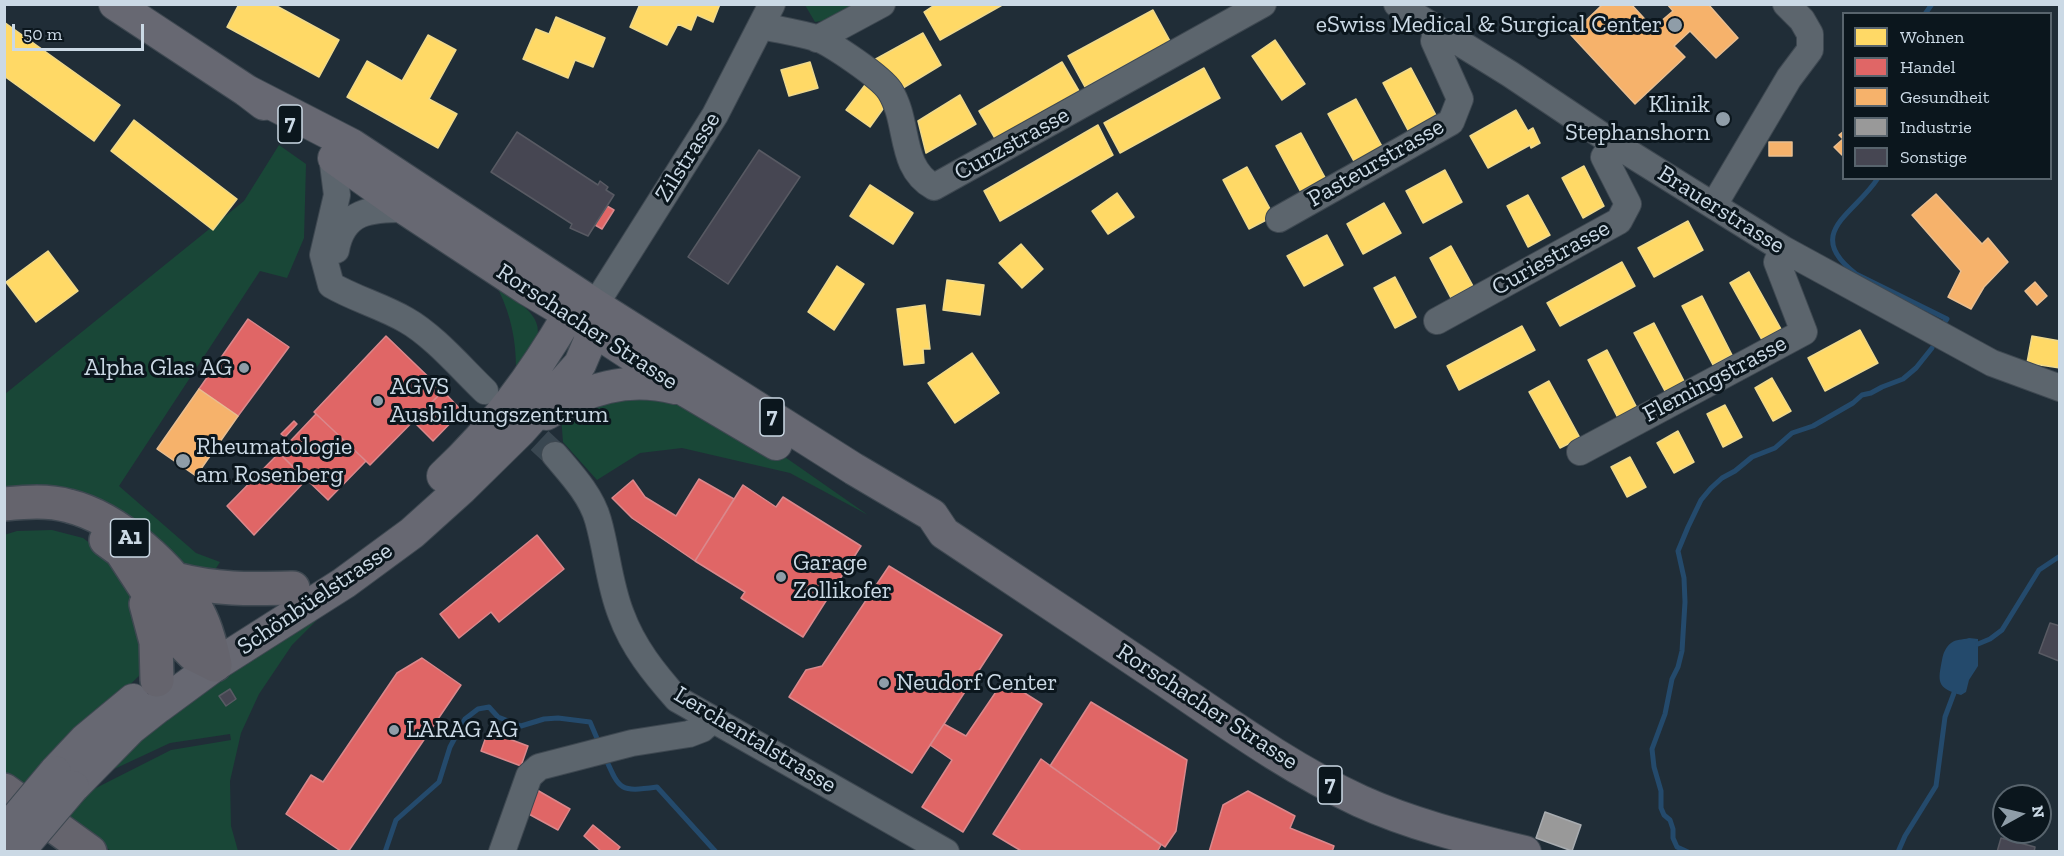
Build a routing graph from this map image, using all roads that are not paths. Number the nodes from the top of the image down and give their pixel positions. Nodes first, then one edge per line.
1 (115, 4) edge
2 (882, 4) edge
3 (1263, 4) edge
4 (1397, 4) edge
5 (1786, 4) edge
6 (767, 15) edge
7 (1437, 30) junction
8 (818, 39) junction
9 (247, 91) junction
10 (1613, 143) junction
11 (332, 156) junction
12 (1714, 205) junction
13 (405, 209) junction
14 (1279, 219) dead end
15 (1783, 249) junction
16 (350, 296) junction
17 (586, 317) junction
18 (1437, 321) dead end
19 (2060, 388) edge
20 (485, 391) dead end
21 (688, 392) junction
22 (520, 430) junction
23 (1580, 452) dead end
24 (555, 455) tunnel mouth
25 (4, 504) edge
26 (4, 520) edge
27 (944, 533) junction
28 (121, 551) junction
29 (175, 579) junction
30 (293, 588) junction
31 (206, 654) junction
32 (157, 680) junction
33 (712, 720) junction
34 (64, 780) junction
35 (4, 790) edge
36 (4, 820) edge
37 (4, 832) edge
38 (18, 852) edge
39 (45, 852) edge
40 (90, 852) edge
41 (502, 852) edge
42 (946, 852) edge
43 (1524, 852) edge

1 - 9 main road, Rorschacher Strasse / 7
2 - 8 street
3 - 8 street, Cunzstrasse
4 - 7 street, Brauerstrasse
5 - 12 street
6 - 8 street
6 - 17 street, Zilstrasse
7 - 10 street, Brauerstrasse
7 - 14 street, Pasteurstrasse
9 - 11 main road, Rorschacher Strasse / 7
9 - 17 main road, Rorschacher Strasse / 7
10 - 12 street, Brauerstrasse
10 - 18 street, Curiestrasse
11 - 13 main road, Rorschacher Strasse / 7
11 - 16 street
12 - 15 street, Brauerstrasse
13 - 16 street
13 - 17 main road, Rorschacher Strasse / 7
15 - 19 street, Brauerstrasse
15 - 23 street, Flemingstrasse
16 - 20 street
17 - 21 main road, Rorschacher Strasse / 7
17 - 22 main road, Schönbüelstrasse
17 - 27 main road, Rorschacher Strasse / 7
17 - 30 main road, Schönbüelstrasse
21 - 22 main road
21 - 27 main road, Rorschacher Strasse / 7
22 - 31 main road, Schönbüelstrasse
24 - 33 street, Lerchentalstrasse
25 - 29 highway, A1
26 - 28 highway, A1
27 - 43 main road, Rorschacher Strasse / 7
28 - 31 highway, A1
28 - 32 highway, A1
29 - 30 highway, A1
29 - 31 highway, A1
30 - 31 main road, Schönbüelstrasse
31 - 32 main road, Schönbüelstrasse
31 - 34 main road, Schönbüelstrasse
32 - 34 main road, Schönbüelstrasse
33 - 41 street
33 - 42 street, Lerchentalstrasse
34 - 37 main road, Schönbüelstrasse, bridge
34 - 38 main road, Schönbüelstrasse, bridge
35 - 40 highway
36 - 39 highway

